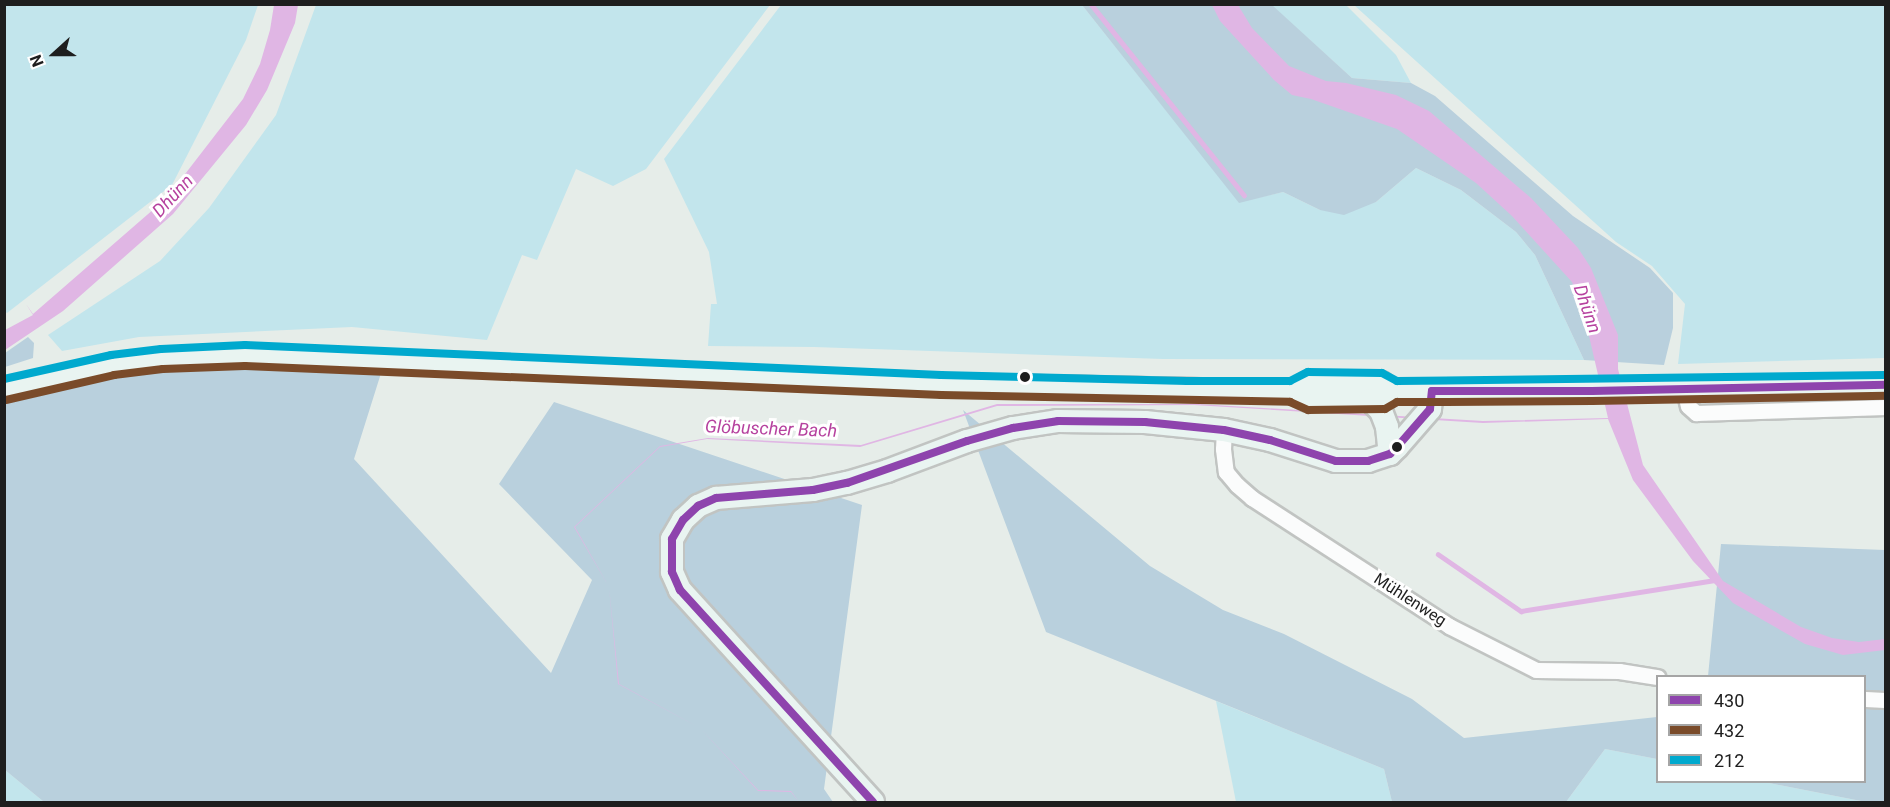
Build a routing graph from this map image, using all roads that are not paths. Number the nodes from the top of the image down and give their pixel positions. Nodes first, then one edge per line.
1 (1886, 385) edge
2 (1684, 389) junction
3 (4, 390) edge
4 (1432, 391) junction
5 (1293, 392) junction
6 (1394, 392) junction
7 (1370, 400) junction
8 (1886, 407) edge
9 (1224, 430) junction
10 (1390, 454) junction
11 (1656, 677) edge
12 (1866, 699) edge
13 (1886, 700) edge
14 (873, 802) edge

1 - 2 main road
2 - 4 main road
2 - 8 street
3 - 5 main road
4 - 6 main road
4 - 10 main road
5 - 6 main road
5 - 7 main road
6 - 7 main road
7 - 10 main road
9 - 10 main road
9 - 11 street, Mühlenweg
9 - 14 main road
12 - 13 street

